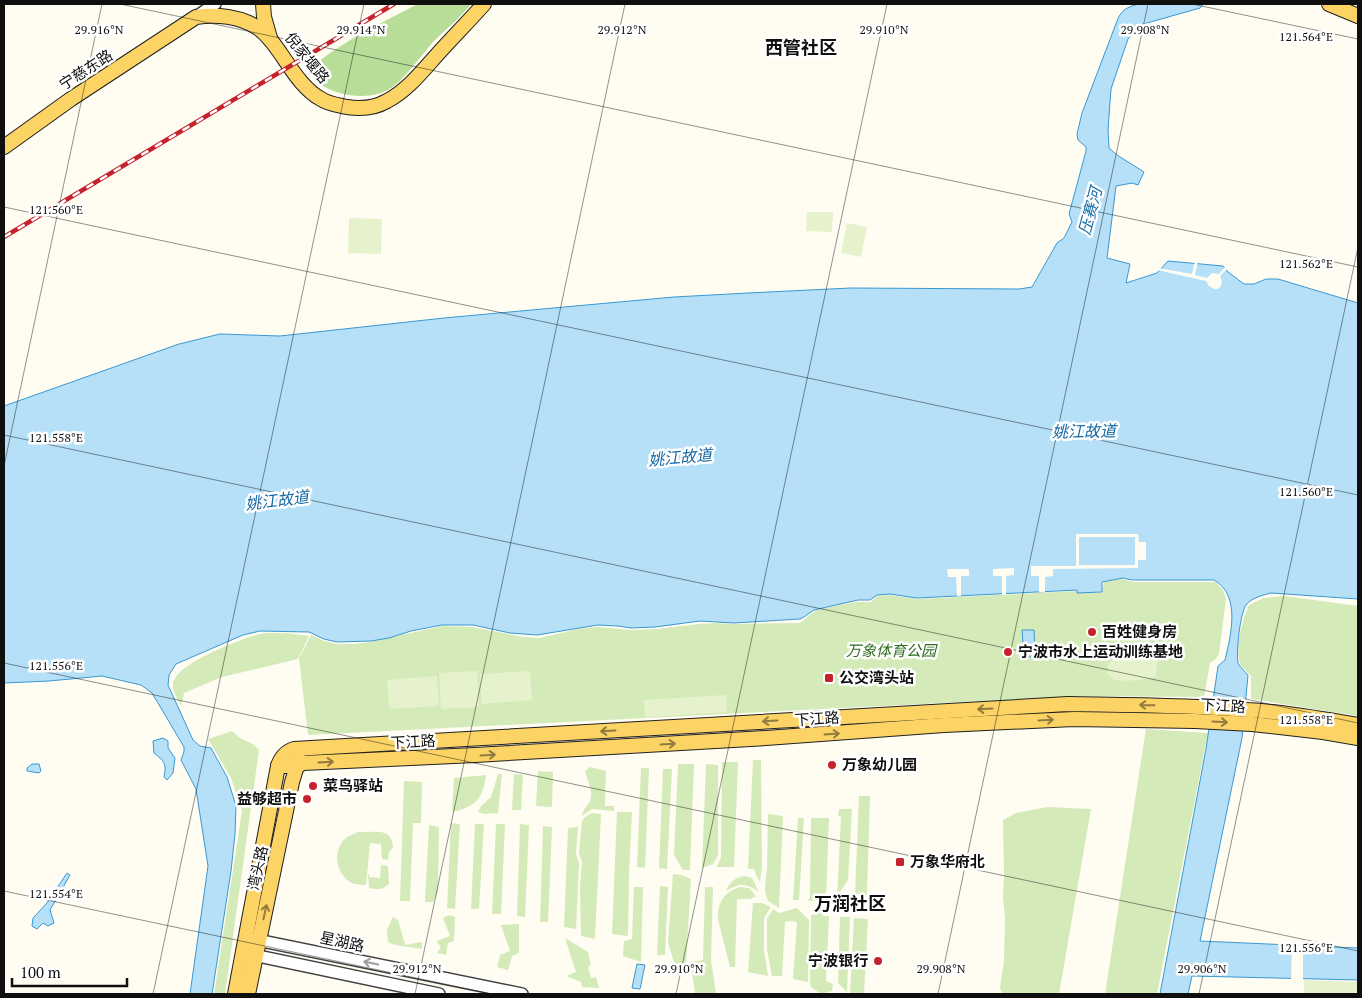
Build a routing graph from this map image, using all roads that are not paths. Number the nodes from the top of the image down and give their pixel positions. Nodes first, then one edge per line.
1 (215, 4) edge
2 (263, 4) edge
3 (484, 4) edge
4 (1329, 4) edge
5 (1358, 16) edge
6 (192, 20) junction
7 (270, 38) junction
8 (4, 147) edge
9 (1358, 725) edge
10 (1358, 738) edge
11 (292, 751) junction
12 (278, 766) junction
13 (297, 766) junction
14 (252, 939) junction
15 (301, 949) junction
16 (249, 954) junction
17 (293, 964) junction
18 (235, 994) edge
19 (248, 994) edge
20 (439, 994) edge
21 (522, 994) edge

1 - 6 street
2 - 7 main road
3 - 7 main road, 倪家堰路
4 - 5 main road
6 - 7 main road, 倪家堰路
6 - 8 main road, 宁慈东路
9 -> 11 main road, 下江路
13 -> 10 main road, 下江路
11 - 12 main road, 湾头路
11 - 13 main road, 湾头路
12 - 13 main road, 下江路
12 - 14 main road, 湾头路
14 -> 13 main road, 湾头路
14 - 15 street, 星湖路
14 - 16 main road, 湾头路
15 - 17 street
21 -> 15 street, 星湖路
16 - 17 street, 星湖路
16 - 18 main road, 湾头路
16 - 19 main road, 湾头路
17 - 20 street, 星湖路

